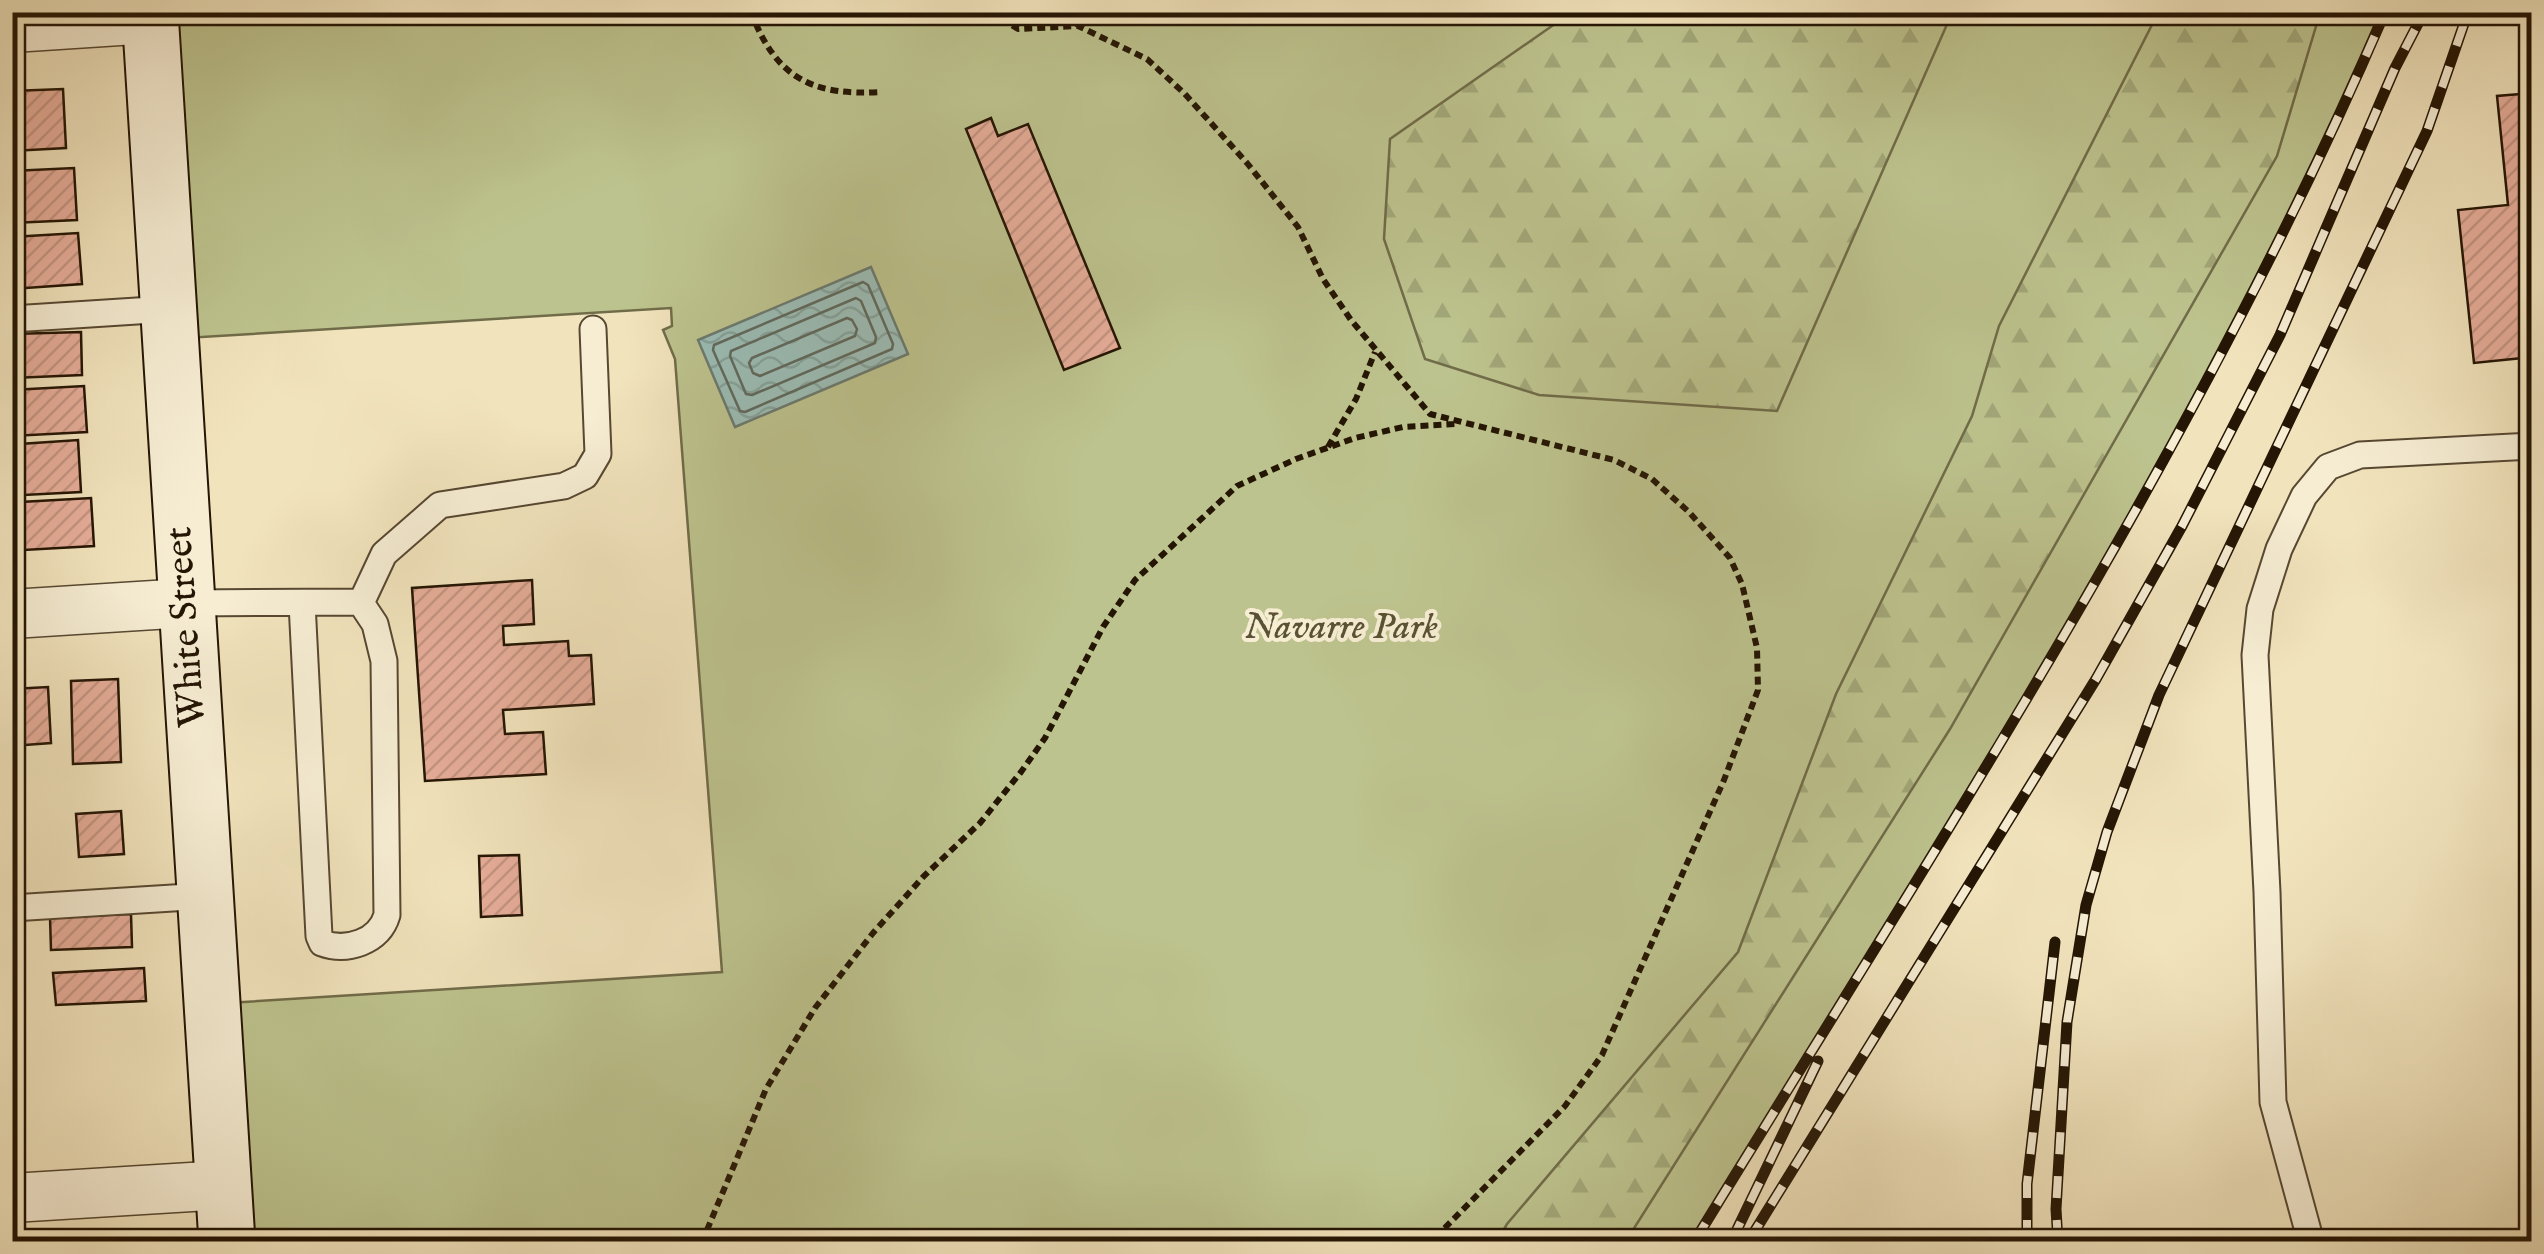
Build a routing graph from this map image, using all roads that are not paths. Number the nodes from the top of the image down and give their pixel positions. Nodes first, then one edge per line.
1 (150, 16) edge
2 (12, 28) edge
3 (168, 309) junction
4 (12, 319) edge
5 (593, 329) dead end
6 (2532, 446) edge
7 (302, 603) junction
8 (360, 603) junction
9 (186, 604) junction
10 (12, 614) edge
11 (205, 896) junction
12 (12, 908) edge
13 (224, 1185) junction
14 (12, 1198) edge
15 (227, 1242) edge
16 (2311, 1242) edge

1 - 2 street
1 - 3 street, White Street
3 - 4 lane
3 - 9 street, White Street
5 - 8 lane
6 - 16 lane
7 - 8 lane
7 - 8 lane
7 - 9 lane
9 - 10 street
9 - 11 street, White Street
11 - 12 lane
11 - 13 street, White Street
13 - 14 street
13 - 15 street, White Street

